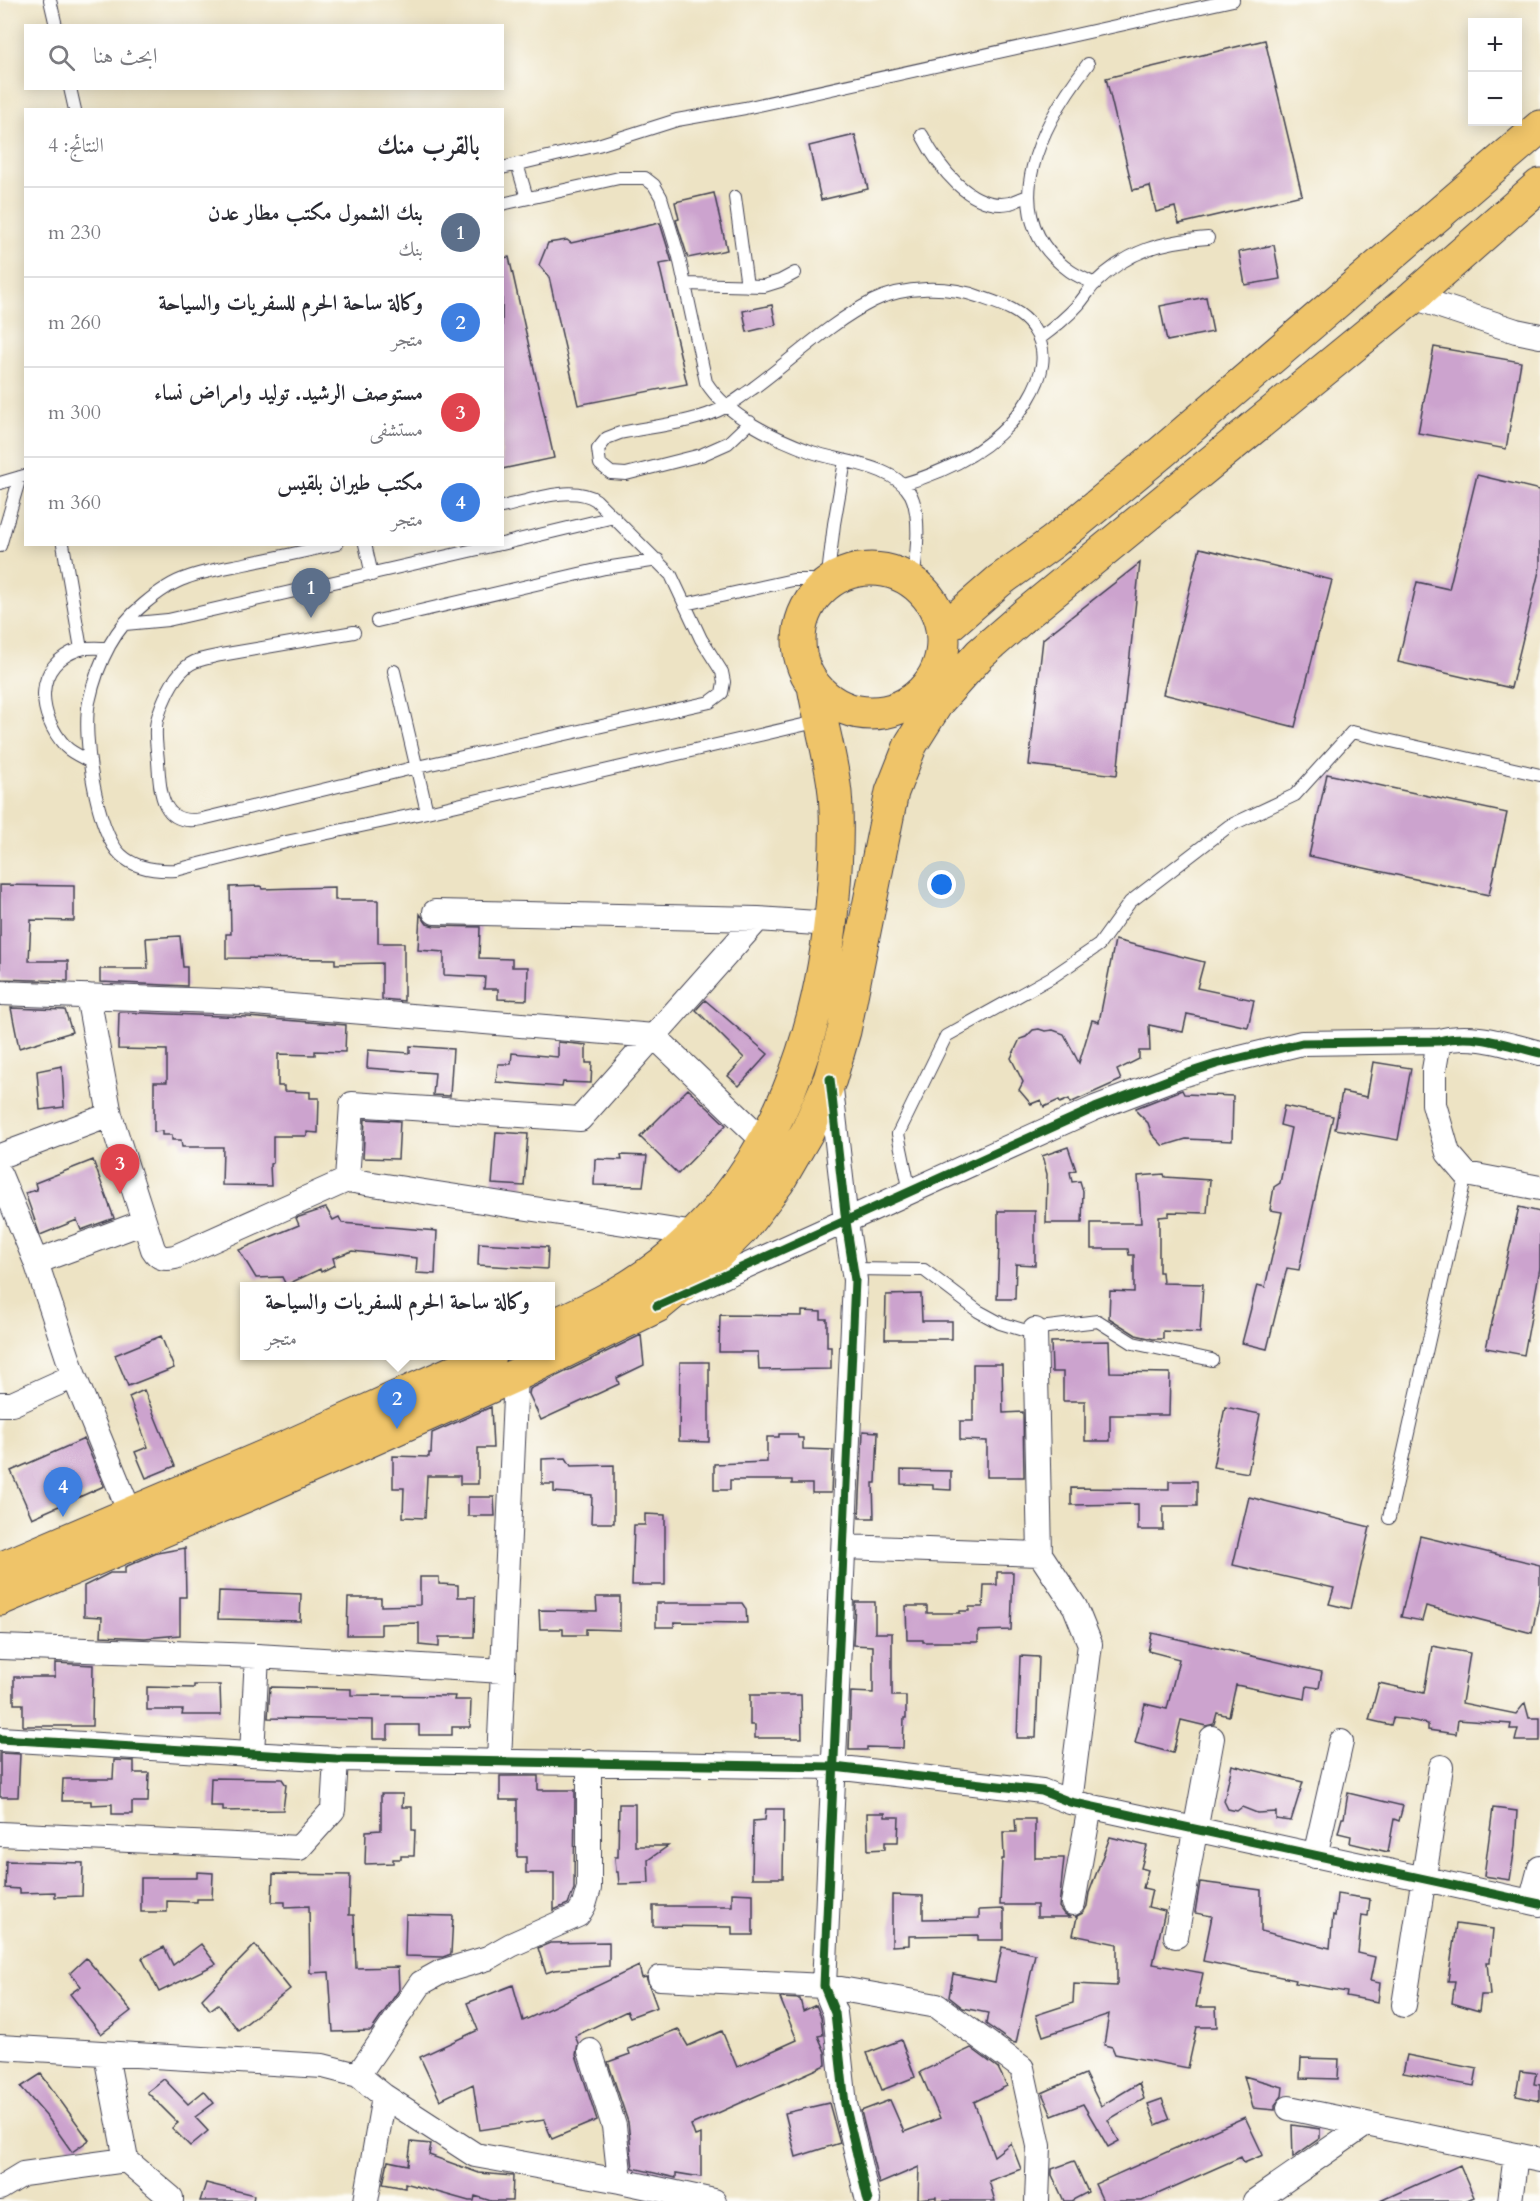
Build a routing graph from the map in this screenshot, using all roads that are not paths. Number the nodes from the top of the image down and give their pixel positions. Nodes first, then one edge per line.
1 (50, 0) edge
2 (1233, 0) edge
3 (56, 24) edge
4 (1088, 64) dead end
5 (70, 90) edge
6 (75, 108) edge
7 (1540, 127) edge
8 (922, 135) dead end
9 (518, 164) junction
10 (504, 168) edge
11 (1540, 185) edge
12 (1028, 196) junction
13 (735, 197) dead end
14 (527, 198) junction
15 (504, 204) edge
16 (1208, 238) dead end
17 (795, 273) dead end
18 (684, 284) junction
19 (1095, 284) junction
20 (747, 286) junction
21 (1413, 297) junction
22 (1540, 336) edge
23 (1040, 338) junction
24 (727, 406) junction
25 (750, 422) junction
26 (845, 461) junction
27 (23, 477) edge
28 (0, 483) edge
29 (903, 484) junction
30 (504, 507) edge
31 (614, 517) junction
32 (504, 543) edge
33 (0, 546) edge
34 (63, 546) edge
35 (328, 546) edge
36 (365, 546) edge
37 (493, 546) edge
38 (658, 560) junction
39 (372, 575) junction
40 (913, 582) junction
41 (827, 584) junction
42 (685, 604) junction
43 (377, 621) dead end
44 (125, 624) junction
45 (943, 630) junction
46 (354, 632) dead end
47 (108, 648) junction
48 (81, 649) junction
49 (394, 671) dead end
50 (814, 686) junction
51 (820, 721) junction
52 (89, 761) junction
53 (417, 767) junction
54 (1540, 775) edge
55 (427, 812) junction
56 (435, 912) dead end
57 (758, 919) junction
58 (831, 924) junction
59 (0, 993) edge
60 (88, 996) junction
61 (654, 1036) junction
62 (1439, 1041) junction
63 (1540, 1053) edge
64 (830, 1078) junction
65 (110, 1115) junction
66 (765, 1142) junction
67 (0, 1156) edge
68 (1466, 1174) junction
69 (0, 1175) edge
70 (347, 1180) junction
71 (1540, 1188) edge
72 (910, 1192) junction
73 (144, 1222) junction
74 (846, 1222) junction
75 (695, 1234) junction
76 (36, 1262) junction
77 (853, 1269) junction
78 (657, 1306) junction
79 (555, 1325) edge
80 (1035, 1330) junction
81 (555, 1356) edge
82 (480, 1360) edge
83 (547, 1360) edge
84 (1212, 1360) dead end
85 (516, 1375) junction
86 (74, 1376) junction
87 (0, 1404) edge
88 (130, 1514) junction
89 (1389, 1518) dead end
90 (844, 1547) junction
91 (1040, 1554) junction
92 (0, 1569) edge
93 (0, 1599) edge
94 (0, 1647) edge
95 (257, 1656) junction
96 (503, 1671) junction
97 (1212, 1738) dead end
98 (0, 1739) edge
99 (1341, 1742) dead end
100 (252, 1754) junction
101 (336, 1758) junction
102 (499, 1761) junction
103 (588, 1762) junction
104 (834, 1767) junction
105 (1441, 1767) dead end
106 (1080, 1804) junction
107 (1196, 1830) junction
108 (0, 1834) edge
109 (1315, 1856) junction
110 (1540, 1868) edge
111 (1424, 1880) junction
112 (1073, 1903) dead end
113 (1536, 1903) edge
114 (1176, 1936) dead end
115 (660, 1978) dead end
116 (825, 1986) junction
117 (1404, 2005) dead end
118 (0, 2047) edge
119 (590, 2051) dead end
120 (106, 2055) junction
121 (358, 2075) junction
122 (384, 2096) junction
123 (1289, 2108) dead end
124 (1366, 2124) junction
125 (1516, 2155) junction
126 (126, 2160) junction
127 (1540, 2160) edge
128 (620, 2181) junction
129 (0, 2188) edge
130 (171, 2201) edge
131 (366, 2201) edge
132 (714, 2201) edge
133 (868, 2201) edge
134 (1037, 2201) edge
135 (1255, 2201) edge
136 (1510, 2201) edge

1 - 3 lane
2 - 9 lane
4 - 12 lane
5 - 6 lane
7 - 45 main road
8 - 12 lane
9 - 10 lane
9 - 14 lane
11 - 21 main road
12 - 19 lane
13 - 20 lane
14 - 15 lane
14 - 18 lane
16 - 19 lane
17 - 20 lane
18 - 20 lane
18 - 24 lane
19 - 23 lane
21 - 22 street
21 - 64 main road
23 - 24 lane
23 - 29 lane
24 - 25 lane
24 - 25 lane
25 - 26 lane
26 - 29 lane
26 - 41 lane
27 - 28 lane
27 - 33 lane
29 - 40 lane
30 - 31 lane
31 - 32 lane
31 - 38 lane
34 - 48 lane
35 - 44 lane
36 - 39 lane
37 - 39 lane
38 - 42 lane
38 - 43 lane
39 - 44 lane
40 - 41 main road
40 - 45 main road
41 - 42 lane
41 - 50 main road
42 - 53 lane
44 - 47 lane
45 - 50 main road
46 - 53 lane
47 - 48 lane
47 - 52 lane
48 - 52 lane
49 - 53 lane
50 - 51 main road
51 - 55 lane
51 - 58 main road
52 - 55 lane
53 - 55 lane
54 - 72 lane
56 - 57 street
57 - 58 street
57 - 61 street
58 - 66 main road
59 - 60 street
60 - 61 street
60 - 65 street
61 - 66 street
61 - 70 street
62 - 63 street
62 - 68 street
62 - 72 street
64 - 74 street
64 - 78 main road
65 - 67 street
65 - 73 street
66 - 75 main road
68 - 71 street
68 - 89 lane
69 - 76 street
70 - 73 street
70 - 75 street
72 - 74 street
73 - 76 street
74 - 77 street
74 - 78 street
75 - 79 main road
76 - 86 street
77 - 80 lane
77 - 90 street
78 - 81 main road
80 - 84 lane
80 - 91 street
82 - 88 main road
83 - 85 main road
85 - 93 main road
85 - 96 street
86 - 87 street
86 - 88 street
88 - 92 main road
90 - 91 street
90 - 104 street
91 - 106 street
94 - 95 street
95 - 96 street
95 - 100 street
96 - 102 street
97 - 107 street
98 - 100 street
99 - 109 street
100 - 101 street
101 - 102 street
101 - 108 street
102 - 103 street
103 - 104 street
103 - 121 street
104 - 106 street
104 - 116 street
105 - 111 street
106 - 107 street
106 - 112 street
107 - 109 street
107 - 114 street
109 - 111 street
110 - 113 street
111 - 113 street
111 - 117 street
115 - 116 street
116 - 133 street
116 - 134 street
118 - 120 street
119 - 128 street
120 - 121 street
120 - 126 street
121 - 122 street
122 - 128 street
122 - 131 street
123 - 124 street
124 - 125 street
124 - 135 street
125 - 127 street
125 - 136 street
126 - 129 street
126 - 130 street
128 - 132 street

